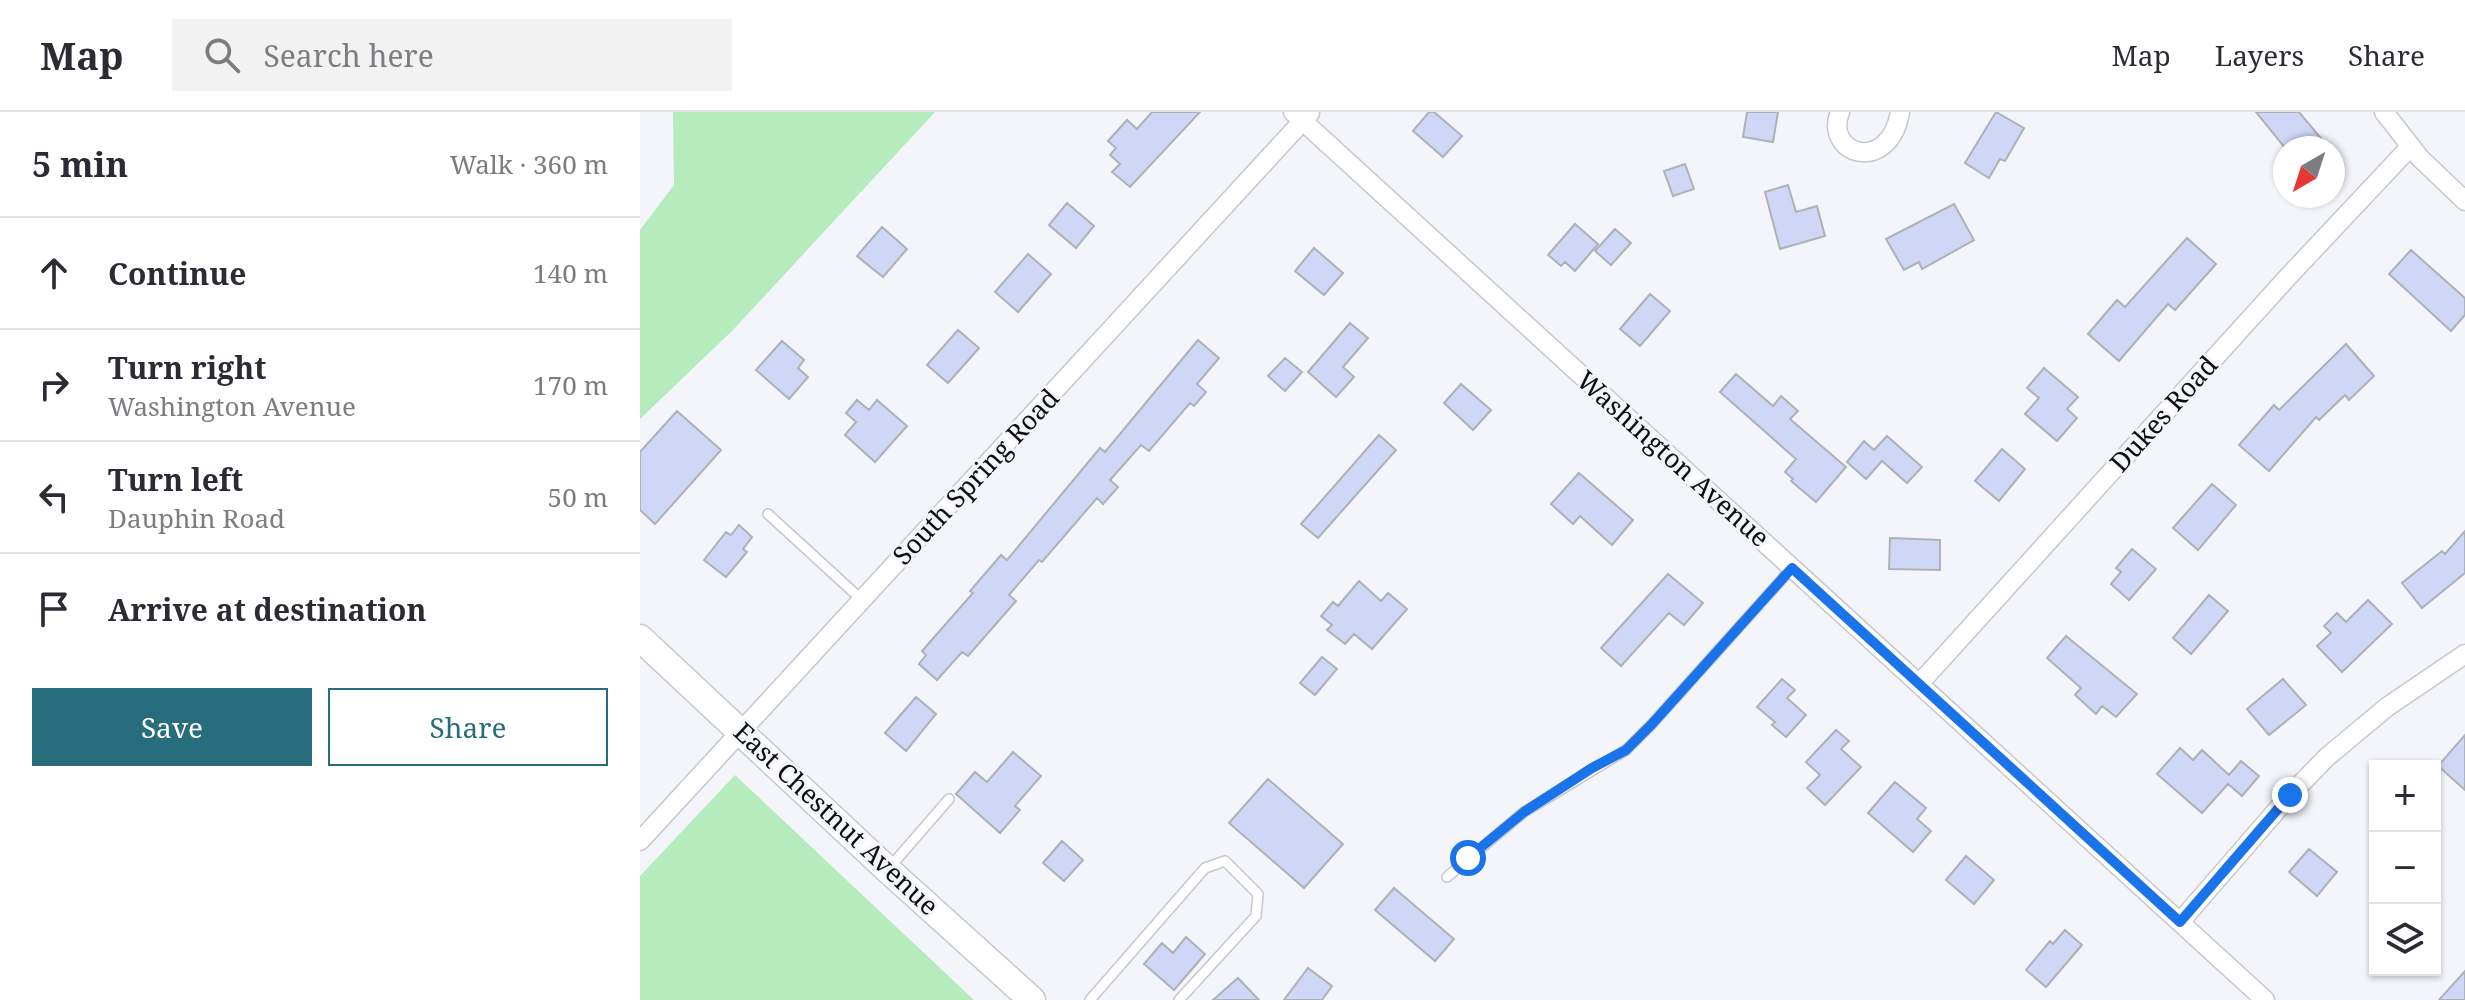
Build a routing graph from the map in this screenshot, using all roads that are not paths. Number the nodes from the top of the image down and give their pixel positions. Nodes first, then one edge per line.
1 (1840, 112) edge
2 (1900, 112) edge
3 (2384, 112) edge
4 (1303, 115) edge
5 (2411, 146) junction
6 (2465, 201) edge
7 (768, 514) dead end
8 (1792, 568) junction
9 (863, 601) junction
10 (640, 638) edge
11 (2465, 654) edge
12 (1919, 684) junction
13 (741, 731) junction
14 (949, 799) dead end
15 (640, 841) edge
16 (888, 870) junction
17 (1447, 877) dead end
18 (2180, 922) junction
19 (1032, 1000) edge
20 (1090, 1000) edge
21 (1179, 1000) edge
22 (2265, 1000) edge

1 - 2 street
3 - 5 street
4 - 8 street, Washington Avenue
4 - 9 street, South Spring Road
5 - 6 street
5 - 12 street, Dukes Road
7 - 9 lane
8 - 12 street, Washington Avenue
8 - 17 lane
9 - 13 street, South Spring Road
10 - 13 street, East Chestnut Avenue
11 - 18 street
12 - 18 street, Washington Avenue
13 - 15 street, South Spring Road
13 - 16 street, East Chestnut Avenue
14 - 16 lane
16 - 19 street, East Chestnut Avenue
18 - 22 street, Washington Avenue
20 - 21 lane

